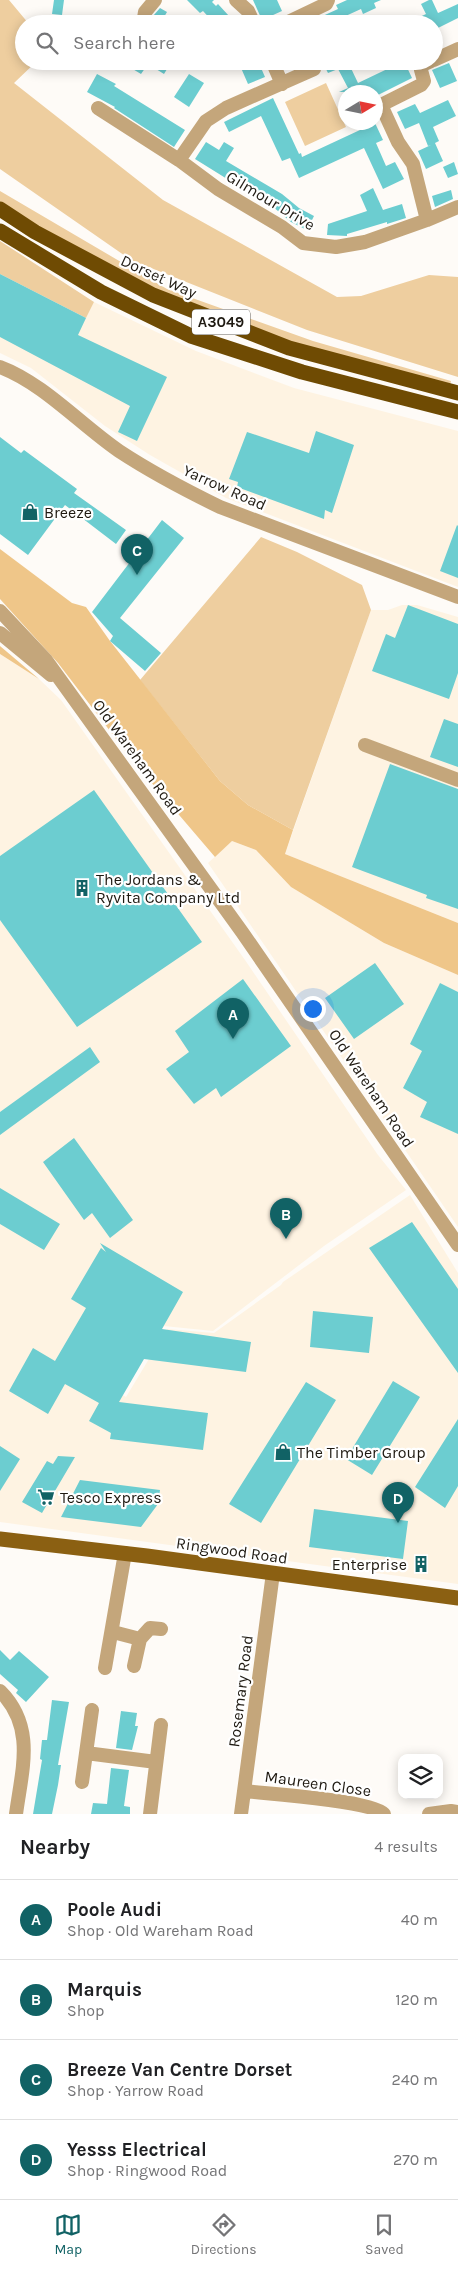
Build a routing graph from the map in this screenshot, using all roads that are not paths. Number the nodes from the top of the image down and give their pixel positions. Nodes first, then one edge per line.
1 (155, 0) edge
2 (236, 0) edge
3 (328, 0) edge
4 (144, 15) edge
5 (250, 15) edge
6 (305, 15) edge
7 (458, 49) edge
8 (443, 56) edge
9 (276, 70) edge
10 (312, 70) edge
11 (421, 70) edge
12 (282, 84) junction
13 (383, 104) edge
14 (98, 108) dead end
15 (383, 115) edge
16 (179, 160) junction
17 (458, 207) edge
18 (0, 209) edge
19 (427, 220) junction
20 (0, 231) edge
21 (282, 366) junction
22 (0, 367) edge
23 (458, 393) edge
24 (458, 412) edge
25 (458, 422) edge
26 (458, 597) edge
27 (0, 611) edge
28 (0, 633) edge
29 (63, 685) junction
30 (365, 745) dead end
31 (458, 780) edge
32 (458, 1245) edge
33 (0, 1539) edge
34 (125, 1553) junction
35 (273, 1573) junction
36 (458, 1598) edge
37 (161, 1629) dead end
38 (113, 1632) junction
39 (140, 1639) junction
40 (134, 1666) dead end
41 (105, 1668) dead end
42 (0, 1691) edge
43 (92, 1710) dead end
44 (161, 1725) dead end
45 (86, 1753) junction
46 (156, 1762) junction
47 (82, 1782) dead end
48 (244, 1791) junction
49 (458, 1812) edge
50 (16, 1814) edge
51 (150, 1814) edge
52 (241, 1814) edge
53 (384, 1814) edge
54 (430, 1814) edge

1 - 4 street
2 - 5 street
3 - 6 street
7 - 8 street
9 - 12 street
10 - 12 street
11 - 13 street
12 - 16 street
14 - 16 street, Gilmour Drive
15 - 19 street
16 - 19 street, Gilmour Drive
17 - 19 street, Gilmour Drive
18 - 23 highway, Dorset Way / A3049
20 - 21 highway, A3049
21 - 24 highway, A3049
21 - 25 highway
22 - 26 street, Yarrow Road
27 - 29 street, Old Wareham Road
28 - 29 street, Old Wareham Road
29 - 32 street, Old Wareham Road
30 - 31 street
33 - 34 main road, Ringwood Road
34 - 35 main road, Ringwood Road
34 - 38 street
35 - 36 main road, Ringwood Road
35 - 48 street, Rosemary Road
37 - 39 street
38 - 39 street
38 - 41 street
39 - 40 street
42 - 50 street
43 - 45 street
44 - 46 street
45 - 46 street
45 - 47 street
46 - 51 street
48 - 52 street, Rosemary Road
48 - 53 street, Maureen Close
49 - 54 street

